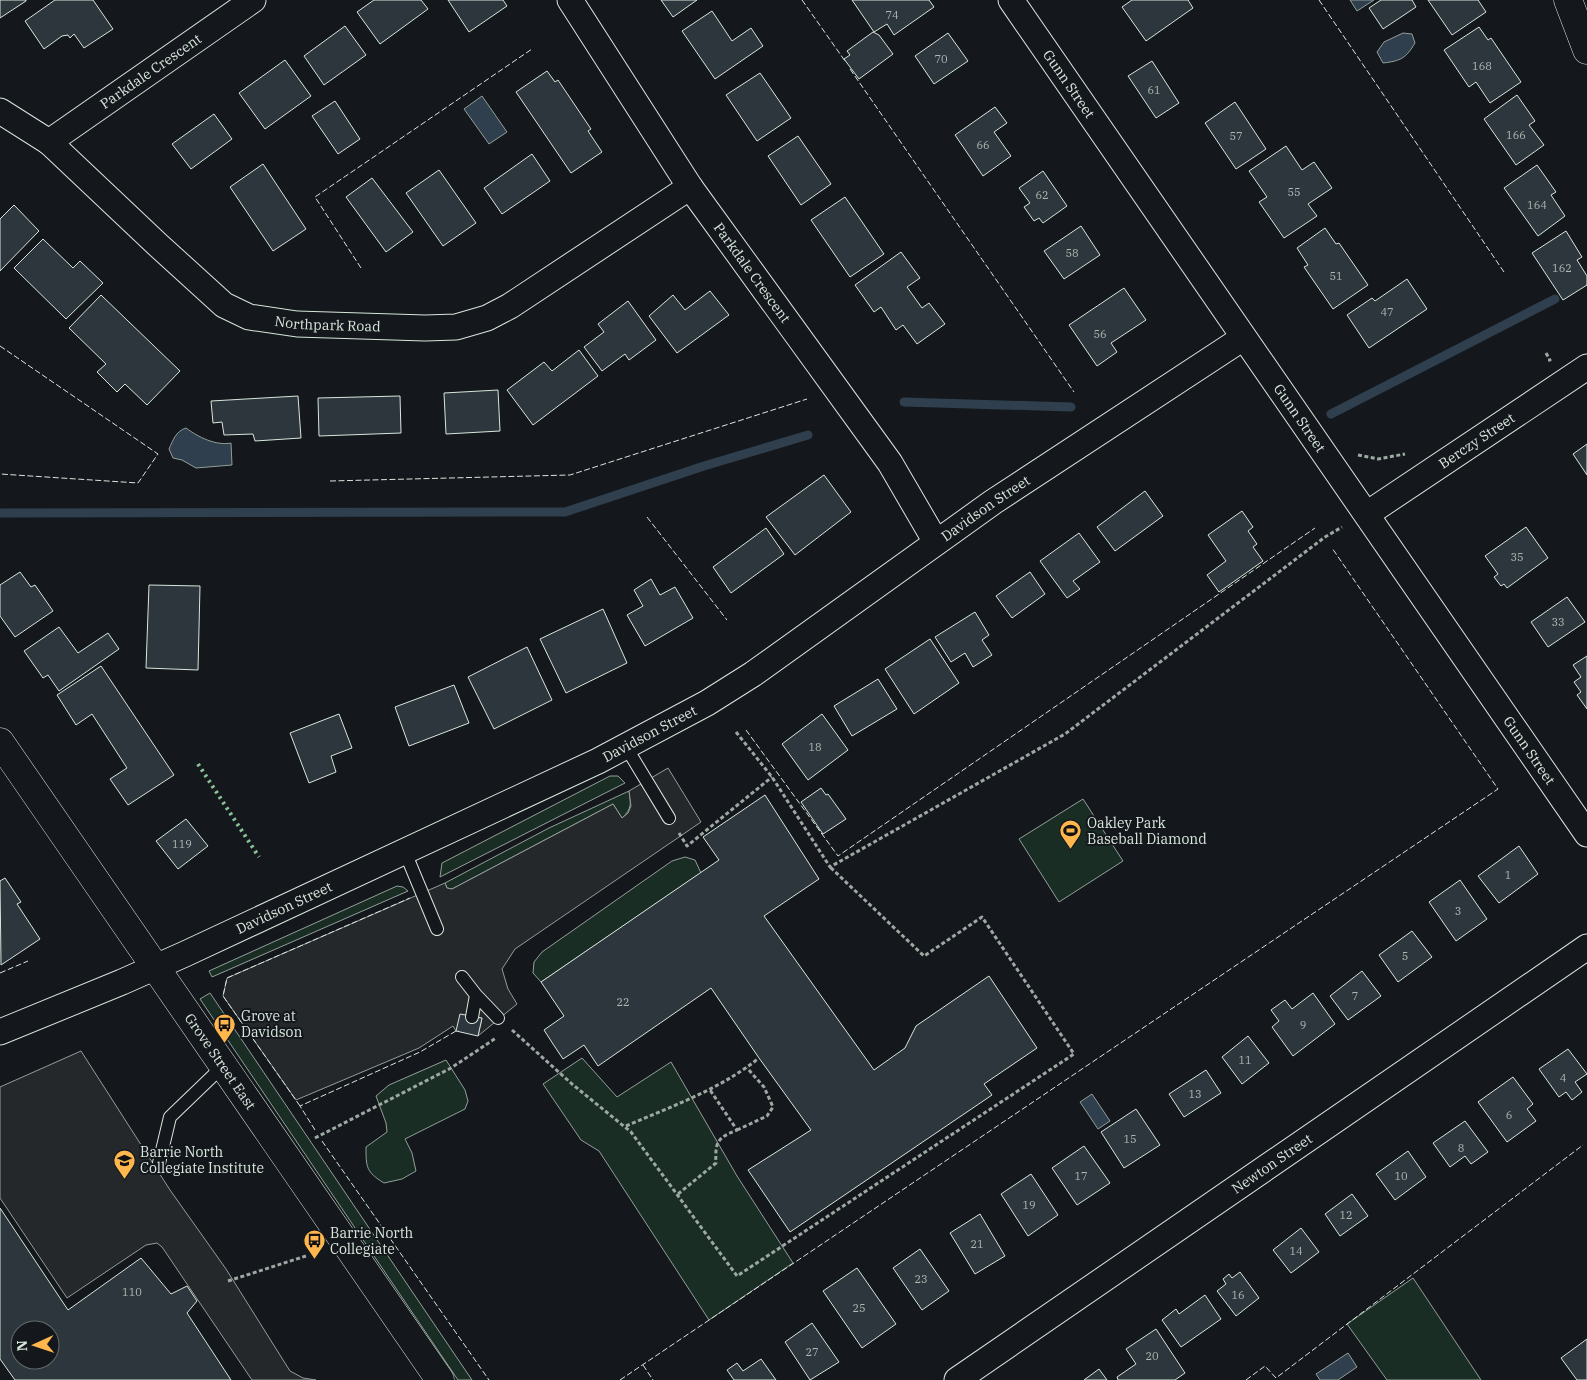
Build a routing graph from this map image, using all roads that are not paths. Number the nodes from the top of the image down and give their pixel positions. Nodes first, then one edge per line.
1 (253, 0) edge
2 (570, 0) edge
3 (1011, 0) edge
4 (1568, 0) edge
5 (1587, 50) edge
6 (0, 111) edge
7 (48, 142) junction
8 (690, 186) junction
9 (1244, 338) junction
10 (1587, 367) edge
11 (1367, 514) junction
12 (936, 542) junction
13 (0, 742) edge
14 (626, 747) junction
15 (669, 818) dead end
16 (1587, 834) edge
17 (405, 852) junction
18 (437, 928) dead end
19 (1587, 947) edge
20 (155, 968) junction
21 (462, 977) dead end
22 (476, 995) junction
23 (472, 1016) dead end
24 (498, 1018) road end
25 (0, 1032) edge
26 (223, 1066) junction
27 (158, 1163) dead end
28 (434, 1377) edge
29 (958, 1380) edge

1 - 7 street, Parkdale Crescent
2 - 8 street, Parkdale Crescent
3 - 9 street, Gunn Street
4 - 5 street
6 - 7 street, Northpark Road
7 - 8 street, Northpark Road
8 - 12 street, Parkdale Crescent
9 - 11 street, Gunn Street
9 - 12 street, Davidson Street
10 - 11 street, Berczy Street
11 - 16 street, Gunn Street
12 - 14 street, Davidson Street
13 - 20 street, Grove Street East
14 - 15 lane
14 - 17 street, Davidson Street
17 - 18 lane
17 - 20 street, Davidson Street
19 - 29 street, Newton Street
20 - 25 street, Davidson Street
20 - 26 street, Grove Street East
21 - 22 lane
22 - 23 lane
22 - 24 lane
26 - 27 lane
26 - 28 street, Grove Street East

